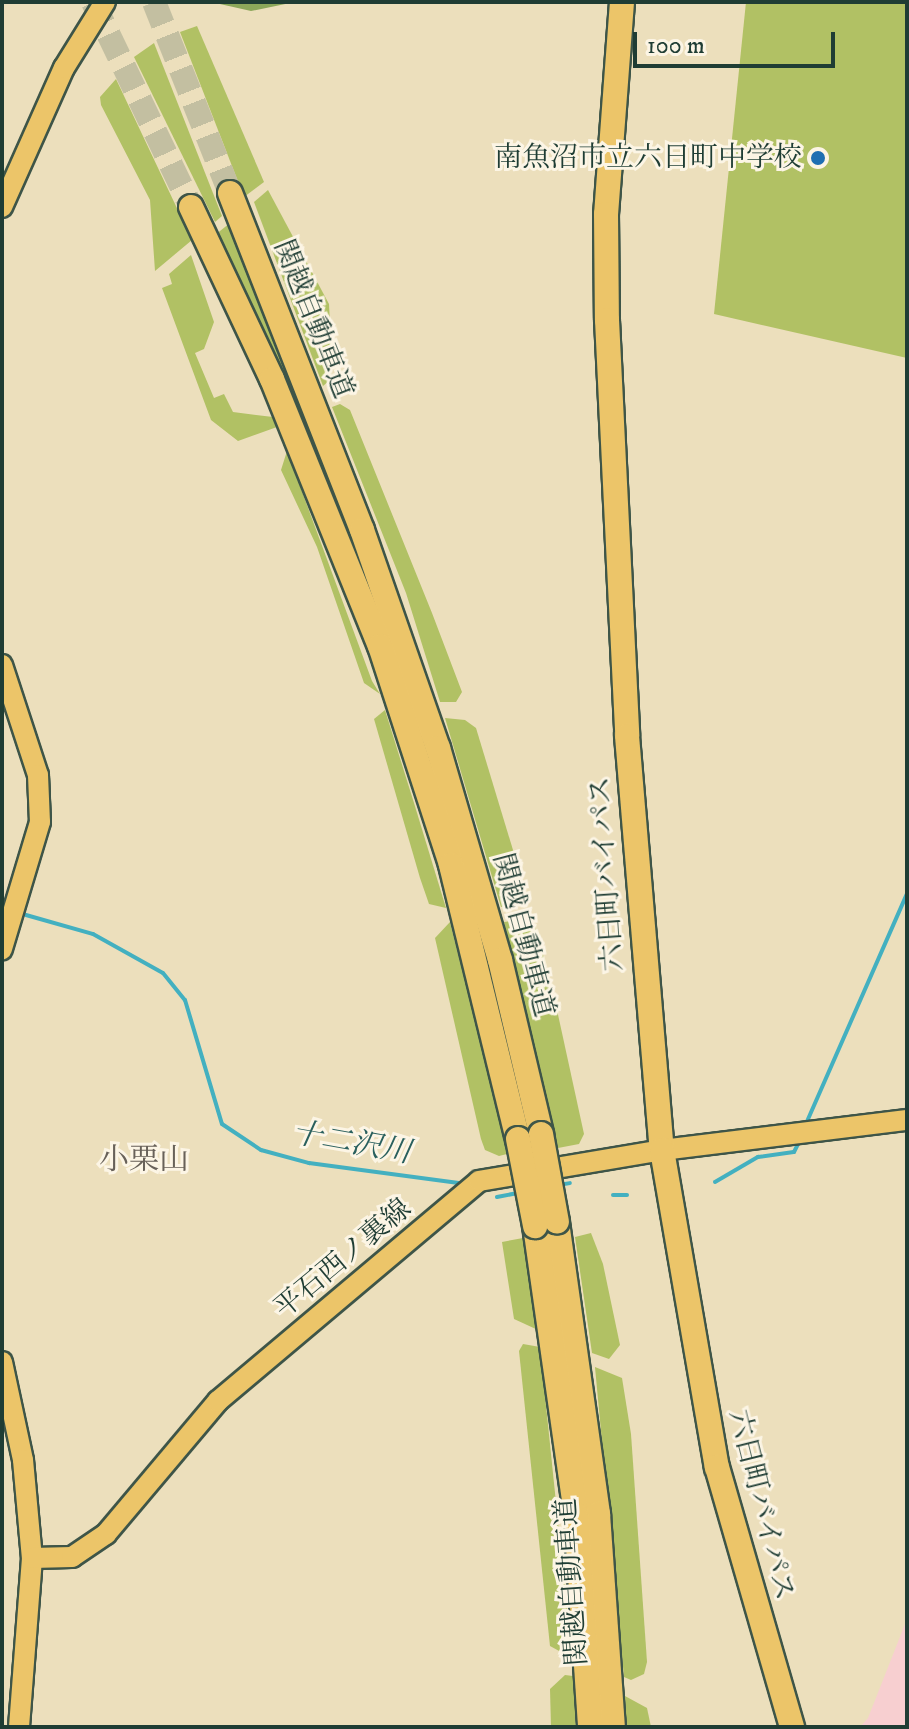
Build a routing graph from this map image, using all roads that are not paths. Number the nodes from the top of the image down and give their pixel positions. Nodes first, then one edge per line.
1 (105, 2) edge
2 (622, 2) edge
3 (230, 193) tunnel mouth
4 (2, 207) edge
5 (191, 207) tunnel mouth
6 (2, 665) edge
7 (2, 949) edge
8 (907, 1120) edge
9 (530, 1137) junction
10 (662, 1150) junction
11 (546, 1224) junction
12 (2, 1362) edge
13 (4, 1386) edge
14 (32, 1558) junction
15 (19, 1727) edge
16 (590, 1727) edge
17 (613, 1727) edge
18 (792, 1727) edge

1 - 4 main road
2 - 10 highway, 六日町バイパス
3 - 9 highway, 関越自動車道
5 - 9 highway, 関越自動車道
6 - 7 main road
8 - 10 main road, 平石西ノ裏線
9 - 11 highway, 関越自動車道, bridge
10 - 14 main road, 平石西ノ裏線
10 - 18 highway, 六日町バイパス
11 - 16 highway, 関越自動車道
11 - 17 highway, 関越自動車道
12 - 13 main road
13 - 14 main road
14 - 15 main road

